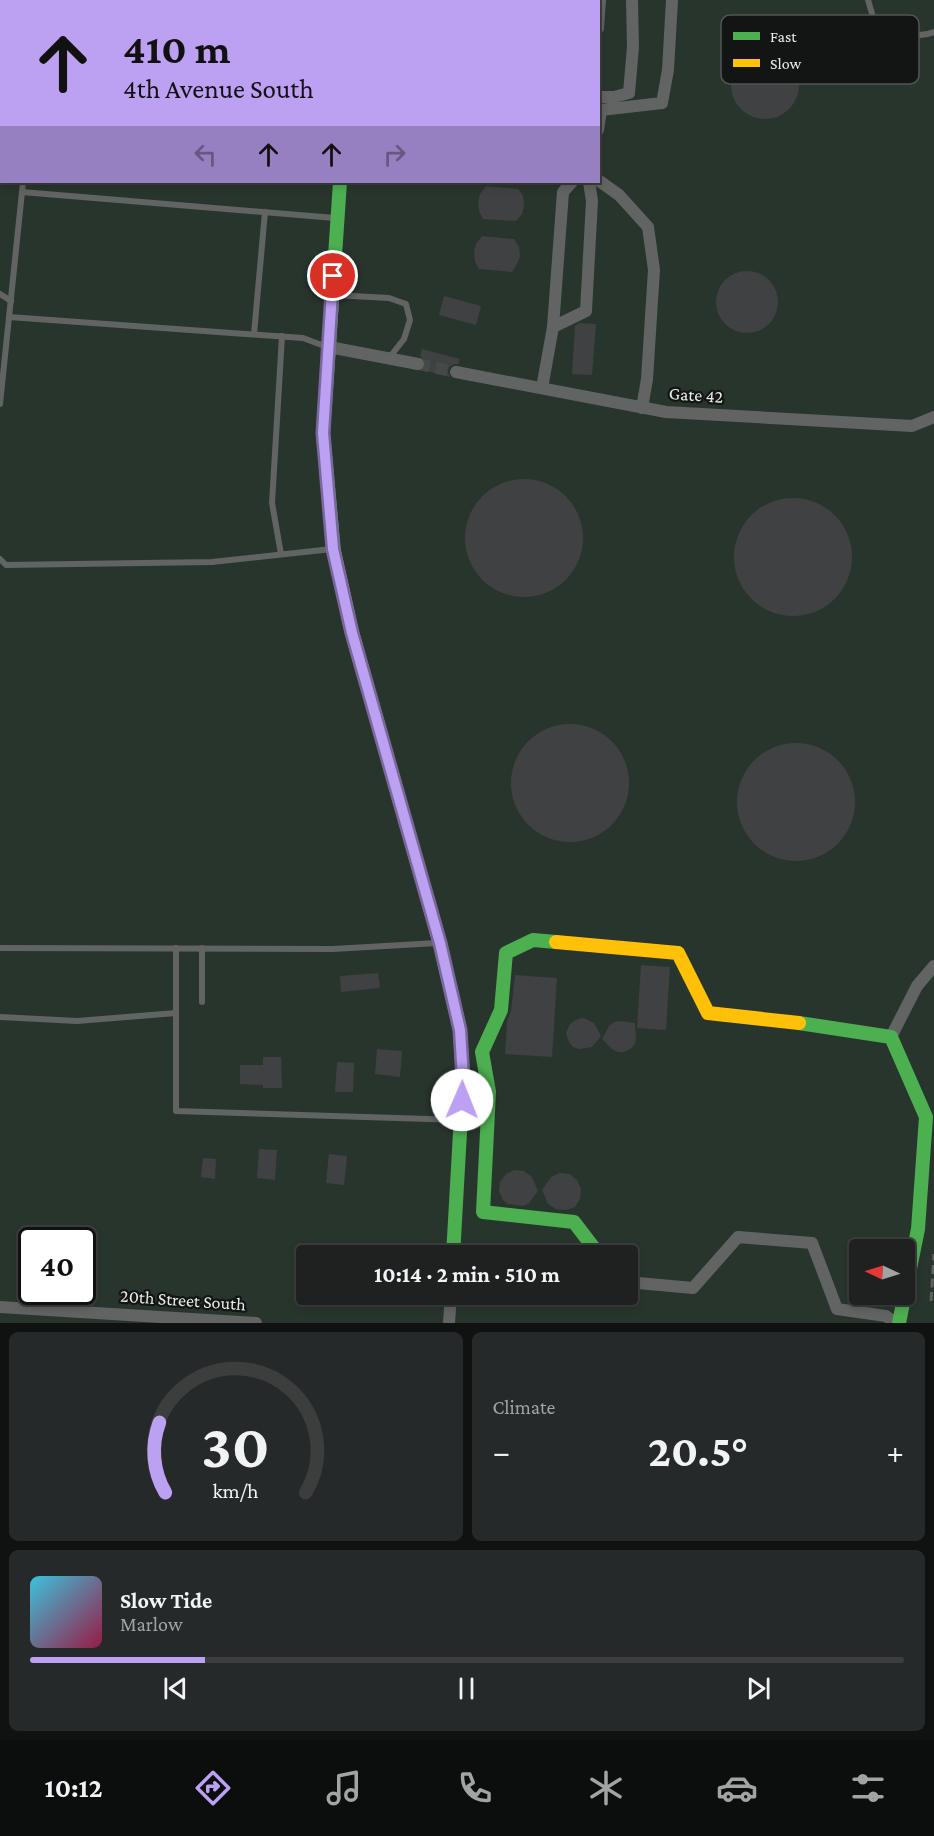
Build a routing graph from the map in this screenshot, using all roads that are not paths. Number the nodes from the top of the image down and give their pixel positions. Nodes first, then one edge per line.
1 (632, 0) edge
2 (672, 0) edge
3 (868, 0) edge
4 (872, 15) edge
5 (934, 32) edge
6 (919, 35) edge
7 (600, 97) edge
8 (600, 110) edge
9 (600, 181) edge
10 (23, 183) edge
11 (339, 183) edge
12 (571, 183) edge
13 (589, 183) edge
14 (22, 192) junction
15 (265, 213) junction
16 (337, 219) junction
17 (0, 294) edge
18 (332, 295) junction
19 (11, 300) junction
20 (9, 317) junction
21 (553, 327) junction
22 (254, 334) junction
23 (282, 336) junction
24 (329, 347) junction
25 (389, 359) junction
26 (418, 364) tunnel mouth
27 (456, 372) tunnel mouth
28 (542, 388) junction
29 (0, 404) edge
30 (642, 408) junction
31 (934, 417) edge
32 (333, 549) junction
33 (281, 554) junction
34 (0, 560) edge
35 (440, 943) junction
36 (0, 948) edge
37 (176, 948) junction
38 (202, 948) junction
39 (934, 966) edge
40 (202, 1002) dead end
41 (176, 1013) junction
42 (0, 1017) edge
43 (891, 1036) junction
44 (460, 1120) junction
45 (454, 1245) edge
46 (592, 1245) edge
47 (638, 1283) edge
48 (450, 1305) edge
49 (0, 1307) edge
50 (180, 1321) edge
51 (256, 1323) edge
52 (449, 1323) edge
53 (897, 1323) edge

1 - 7 street
2 - 8 street
3 - 4 lane
5 - 6 lane
9 - 30 street
10 - 14 lane
11 - 16 street
12 - 21 street
13 - 21 street
14 - 15 lane
14 - 19 lane
15 - 16 lane
15 - 22 lane
16 - 18 street
17 - 19 lane
18 - 24 street
18 - 25 lane
19 - 20 lane
20 - 22 lane
20 - 29 lane
21 - 28 street
22 - 23 lane
23 - 24 lane
23 - 33 lane
24 - 25 street
24 - 32 street
25 - 26 street
27 - 28 street, Gate 42
28 - 30 street, Gate 42
30 - 31 street, Gate 42
32 - 33 lane
32 - 35 street
33 - 34 lane
35 - 38 lane
35 - 44 street
36 - 37 lane
37 - 38 lane
37 - 41 lane
38 - 40 lane
39 - 43 street
41 - 42 lane
41 - 44 lane
43 - 46 street
43 - 53 street
44 - 45 street
47 - 53 street
48 - 52 street
49 - 50 street, 20th Street South
50 - 51 street, 20th Street South

